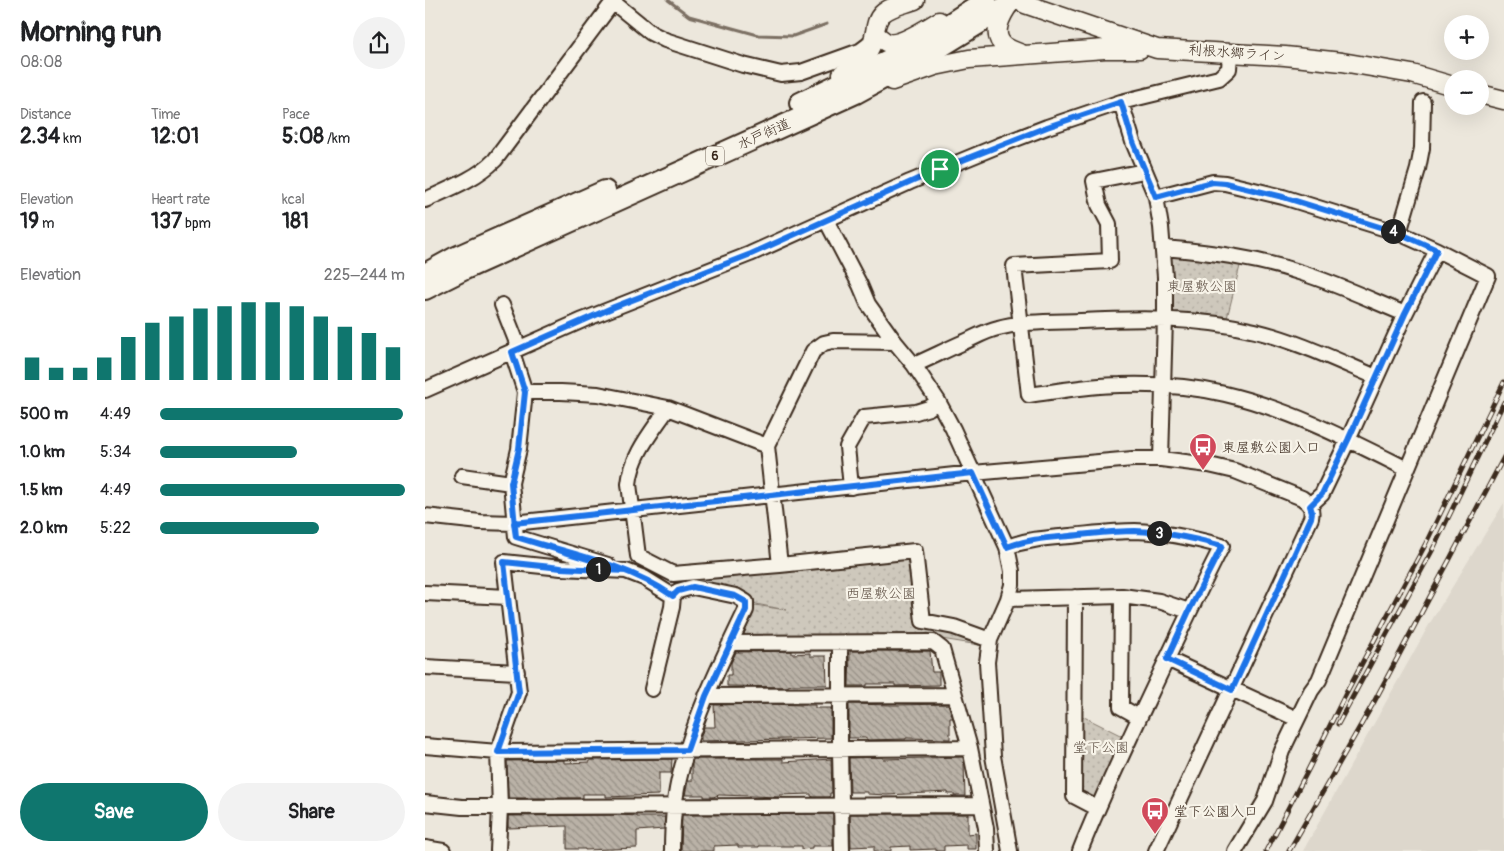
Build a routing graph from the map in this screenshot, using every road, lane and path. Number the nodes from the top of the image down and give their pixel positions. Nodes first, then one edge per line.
1 (915, 0) edge
2 (983, 2) edge
3 (1016, 2) edge
4 (873, 38) junction
5 (1157, 49) junction
6 (1230, 52) junction
7 (1022, 54) junction
8 (1444, 83) edge
9 (856, 93) junction
10 (1489, 96) edge
11 (815, 97) junction
12 (1504, 100) edge
13 (1121, 102) junction
14 (1423, 102) dead end
15 (1144, 171) junction
16 (1156, 197) junction
17 (425, 200) edge
18 (825, 220) junction
19 (1399, 233) junction
20 (1163, 248) junction
21 (1437, 250) junction
22 (425, 274) edge
23 (425, 289) edge
24 (502, 306) dead end
25 (1405, 314) junction
26 (1165, 318) junction
27 (1021, 324) junction
28 (895, 342) junction
29 (515, 350) junction
30 (914, 365) junction
31 (1376, 377) junction
32 (1163, 386) junction
33 (425, 390) edge
34 (525, 392) junction
35 (938, 401) junction
36 (668, 408) junction
37 (1348, 440) junction
38 (767, 446) junction
39 (1161, 459) junction
40 (1407, 469) junction
41 (973, 473) junction
42 (462, 476) dead end
43 (511, 483) junction
44 (851, 487) junction
45 (773, 495) junction
46 (1310, 506) junction
47 (632, 510) junction
48 (425, 516) edge
49 (514, 523) junction
50 (1007, 547) junction
51 (780, 565) junction
52 (626, 571) junction
53 (425, 593) edge
54 (673, 596) junction
55 (1122, 596) junction
56 (507, 597) junction
57 (1075, 597) junction
58 (1008, 598) junction
59 (1189, 611) junction
60 (990, 640) junction
61 (730, 643) junction
62 (840, 643) junction
63 (1167, 659) junction
64 (425, 667) edge
65 (517, 672) junction
66 (652, 689) dead end
67 (1232, 690) junction
68 (955, 695) junction
69 (706, 696) junction
70 (840, 696) junction
71 (1139, 717) junction
72 (1297, 719) junction
73 (425, 746) edge
74 (970, 748) junction
75 (687, 750) junction
76 (840, 750) junction
77 (498, 752) junction
78 (425, 803) edge
79 (981, 805) junction
80 (674, 806) junction
81 (841, 806) junction
82 (500, 807) junction
83 (1097, 808) junction
84 (425, 848) edge
85 (443, 851) edge
86 (498, 851) edge
87 (672, 851) edge
88 (842, 851) edge
89 (987, 851) edge
90 (1010, 851) edge
91 (1080, 851) edge
92 (1156, 851) edge
93 (1235, 851) edge

1 - 4 main road
2 - 4 main road
2 - 11 highway, 水戸街道 / 6
3 - 5 main road, 利根水郷ライン
3 - 7 main road
3 - 9 highway, 水戸街道 / 6
4 - 11 main road
4 - 17 street
5 - 6 main road, 利根水郷ライン
5 - 7 main road
6 - 8 main road, 利根水郷ライン
6 - 13 street
7 - 9 main road
9 - 23 highway, 水戸街道 / 6
10 - 12 main road
11 - 22 highway, 水戸街道 / 6
13 - 15 street
13 - 18 street
14 - 19 street
15 - 16 street
15 - 27 street
16 - 19 street
16 - 20 street
18 - 28 street
18 - 29 street
19 - 21 street
20 - 25 street
20 - 26 street
21 - 25 street
21 - 40 street
24 - 29 street
25 - 31 street
26 - 27 street
26 - 31 street
26 - 32 street
27 - 30 street
27 - 32 street
28 - 30 street
28 - 38 street
29 - 33 street
29 - 34 street
30 - 35 street
31 - 37 street
32 - 37 street
32 - 39 street
34 - 36 street
34 - 43 street
35 - 41 street
35 - 44 street
36 - 38 street
36 - 47 street
37 - 40 street
37 - 46 street
38 - 45 street
39 - 41 street
39 - 46 street
40 - 72 street
41 - 44 street
41 - 50 street
42 - 43 street
43 - 49 street
44 - 45 street
45 - 47 street
45 - 51 street
46 - 67 street
47 - 49 street
47 - 51 street
48 - 49 street
49 - 52 street
50 - 58 street
50 - 59 street
51 - 60 street
52 - 54 street
52 - 56 street
53 - 56 street
54 - 61 street
54 - 66 street
55 - 57 street
55 - 59 street
55 - 71 street
56 - 65 street
57 - 58 street
57 - 83 street
58 - 60 street
59 - 63 street
60 - 90 street
61 - 62 street
61 - 69 street
62 - 68 street
62 - 70 street
63 - 67 street
63 - 71 street
64 - 65 street
65 - 77 street
67 - 72 street
67 - 92 street
68 - 70 street
68 - 74 street
69 - 70 street
69 - 75 street
70 - 76 street
71 - 83 street
72 - 93 street
73 - 77 street
74 - 76 street
74 - 79 street
75 - 76 street
75 - 77 street
75 - 80 street
76 - 81 street
77 - 82 street
78 - 82 street
79 - 81 street
79 - 89 street
80 - 81 street
80 - 82 street
80 - 87 street
81 - 88 street
82 - 86 street
83 - 91 street
84 - 85 street

